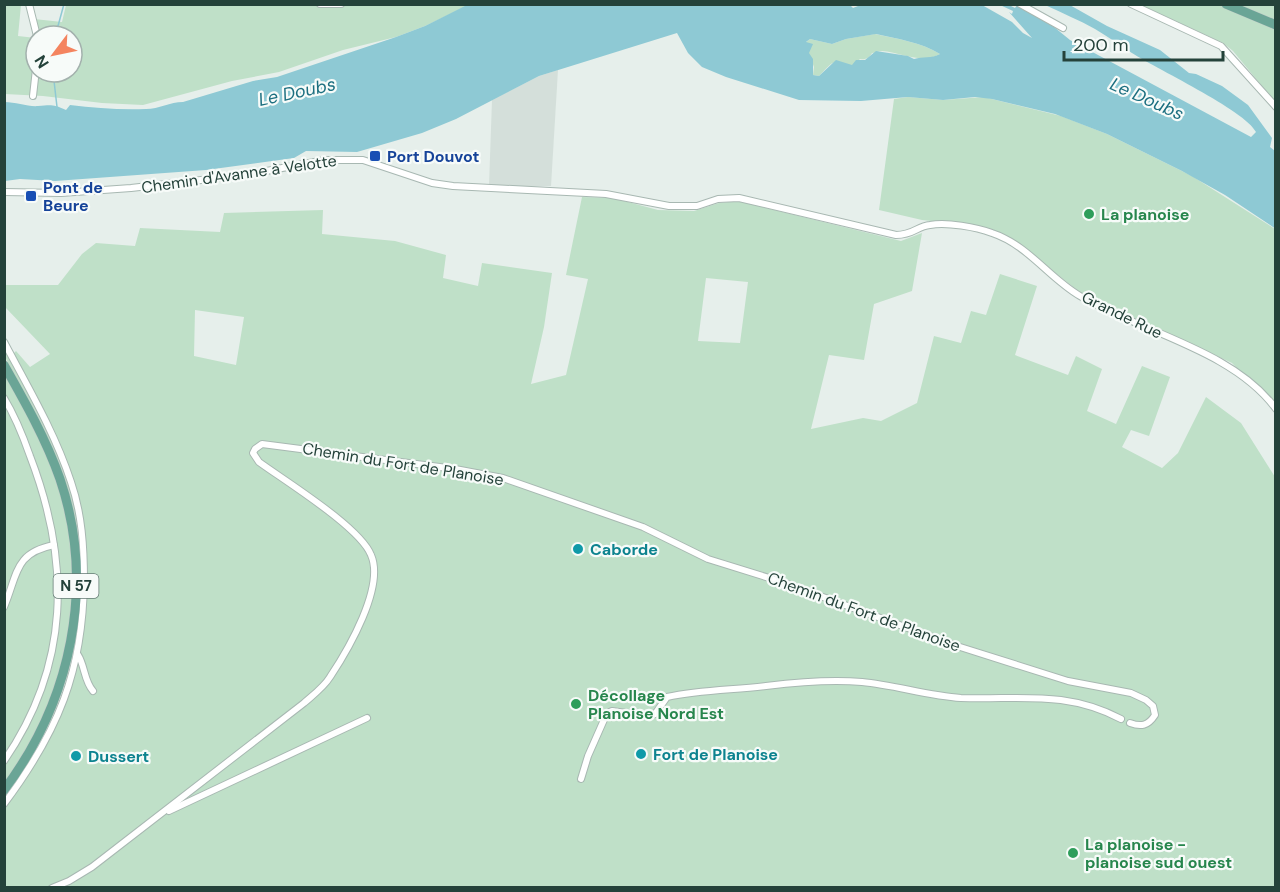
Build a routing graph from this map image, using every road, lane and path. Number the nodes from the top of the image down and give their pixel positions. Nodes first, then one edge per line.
1 (29, 4) edge
2 (320, 4) edge
3 (341, 4) edge
4 (1020, 4) edge
5 (1131, 4) edge
6 (1226, 4) edge
7 (34, 24) edge
8 (1275, 25) edge
9 (1063, 28) dead end
10 (34, 84) edge
11 (33, 96) dead end
12 (1275, 108) edge
13 (4, 192) edge
14 (929, 224) joint
15 (4, 342) edge
16 (4, 365) edge
17 (4, 398) edge
18 (1275, 409) edge
19 (54, 544) junction
20 (4, 607) edge
21 (78, 655) junction
22 (93, 691) dead end
23 (367, 718) dead end
24 (1121, 719) dead end
25 (1130, 723) dead end
26 (4, 761) edge
27 (581, 779) dead end
28 (4, 790) edge
29 (4, 804) edge
30 (159, 816) junction
31 (52, 888) edge

1 - 7 street
2 - 3 street
4 - 9 street
5 - 12 street
6 - 8 main road
10 - 11 street
13 - 14 street, Chemin d'Avanne à Velotte
14 - 18 street, Grande Rue
15 - 21 street
16 - 28 main road, N 57
17 - 19 street
19 - 20 street
19 - 26 street
21 - 22 street
21 - 29 street
23 - 30 street
24 - 27 street
25 - 30 street, Chemin du Fort de Planoise
30 - 31 street, Chemin du Fort de Planoise

